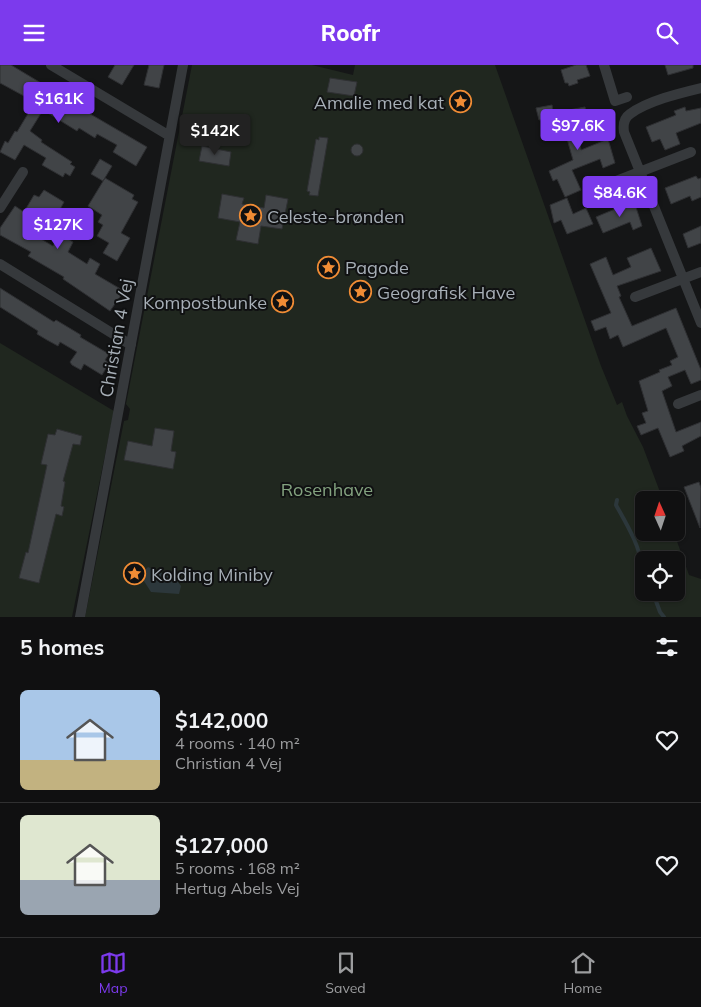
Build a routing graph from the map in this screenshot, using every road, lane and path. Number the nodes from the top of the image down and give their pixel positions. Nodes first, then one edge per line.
1 (51, 65) edge
2 (183, 65) edge
3 (604, 65) edge
4 (701, 87) edge
5 (627, 97) dead end
6 (168, 135) junction
7 (691, 153) dead end
8 (22, 171) dead end
9 (640, 172) junction
10 (588, 192) dead end
11 (0, 208) edge
12 (0, 264) edge
13 (701, 272) edge
14 (683, 279) junction
15 (635, 297) dead end
16 (701, 323) edge
17 (131, 345) junction
18 (701, 395) edge
19 (678, 404) dead end
20 (80, 617) edge

1 - 6 street
2 - 6 street, Christian 4 Vej
3 - 5 street
4 - 9 street
6 - 17 street, Christian 4 Vej
7 - 9 street
8 - 11 street
9 - 10 street
9 - 14 street
12 - 17 street
13 - 14 street
14 - 15 street
14 - 16 street
17 - 20 street, Christian 4 Vej
18 - 19 street

